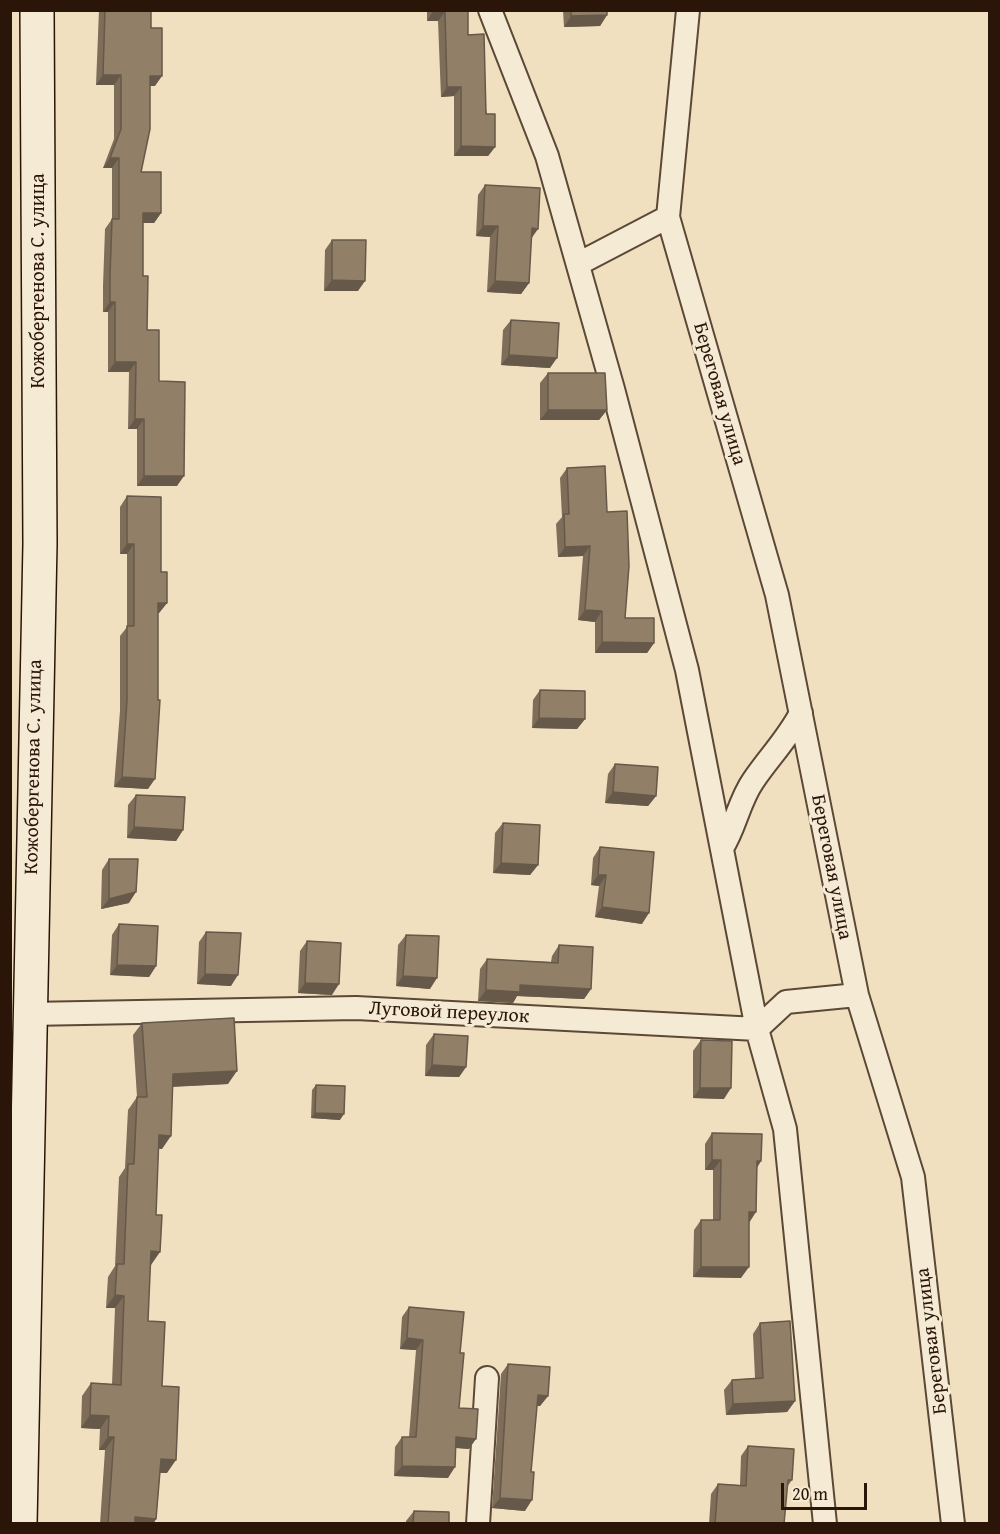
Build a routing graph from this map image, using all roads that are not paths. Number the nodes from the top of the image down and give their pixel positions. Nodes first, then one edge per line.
1 (38, 10) edge
2 (490, 10) edge
3 (688, 10) edge
4 (668, 217) junction
5 (578, 264) junction
6 (801, 713) junction
7 (722, 849) junction
8 (857, 995) junction
9 (29, 1014) junction
10 (757, 1029) junction
11 (487, 1378) dead end
12 (20, 1524) edge
13 (478, 1524) edge
14 (825, 1524) edge
15 (953, 1524) edge

1 - 9 main road, Кожобергенова С. улица
2 - 5 street
3 - 4 street, Береговая улица
4 - 5 street
4 - 6 street, Береговая улица
5 - 7 street
6 - 7 street
6 - 8 street, Береговая улица
7 - 10 street
8 - 10 street
8 - 15 street, Береговая улица
9 - 10 street, Луговой переулок
9 - 12 main road, Кожобергенова С. улица
10 - 14 street
11 - 13 street

